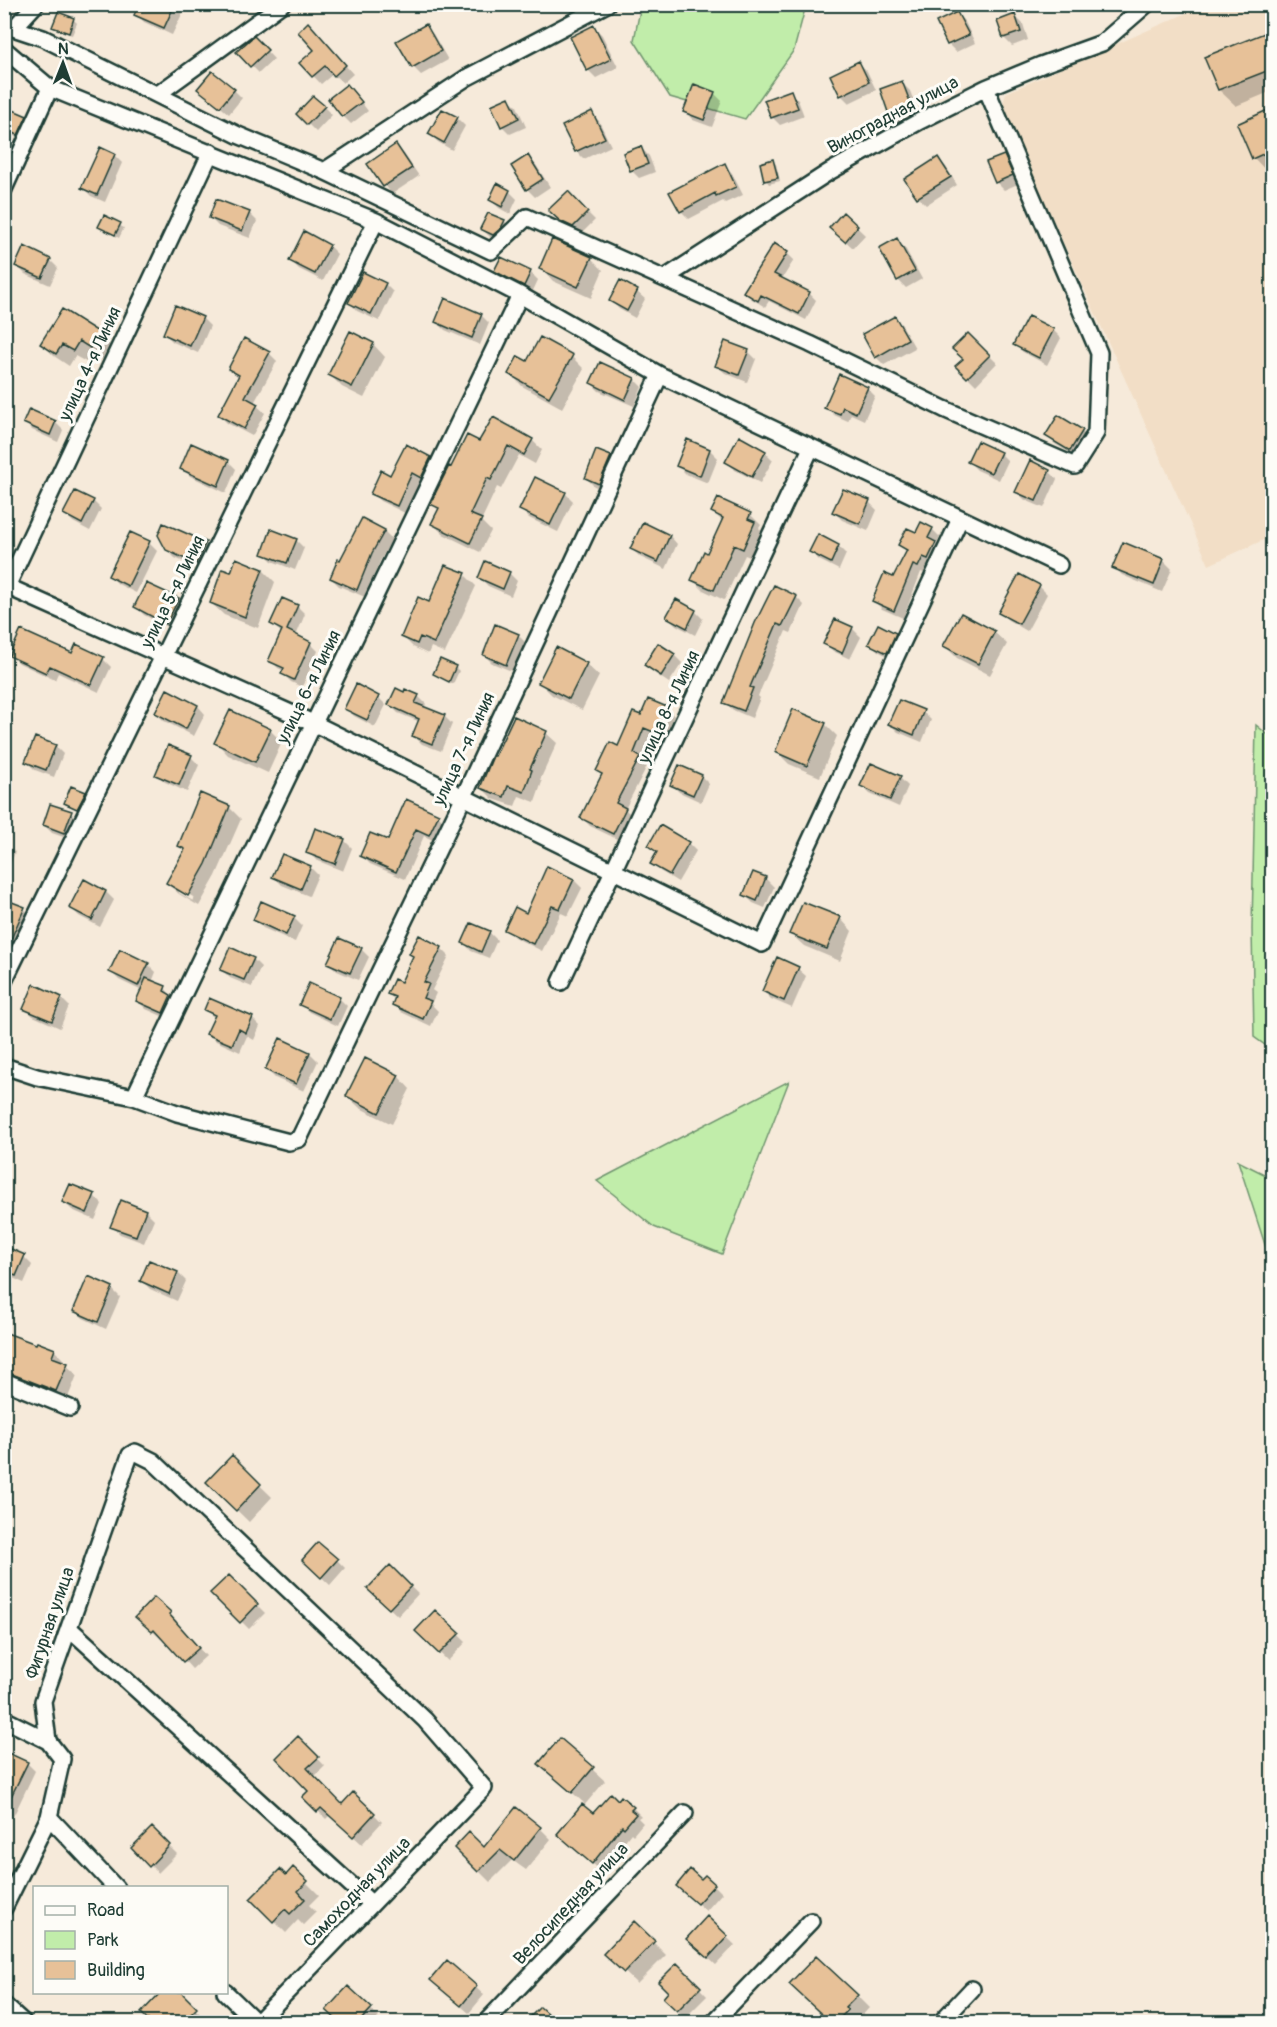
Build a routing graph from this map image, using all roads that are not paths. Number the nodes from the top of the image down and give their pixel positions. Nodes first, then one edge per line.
1 (36, 4) edge
2 (282, 4) edge
3 (607, 4) edge
4 (1147, 4) edge
5 (9, 27) edge
6 (4, 50) edge
7 (50, 88) junction
8 (986, 88) junction
9 (158, 94) junction
10 (211, 152) junction
11 (324, 171) junction
12 (4, 189) edge
13 (376, 220) junction
14 (665, 278) junction
15 (520, 295) junction
16 (660, 375) junction
17 (811, 448) junction
18 (960, 519) junction
19 (1059, 566) dead end
20 (6, 589) edge
21 (164, 655) junction
22 (313, 723) junction
23 (464, 796) junction
24 (614, 872) junction
25 (4, 981) edge
26 (561, 982) dead end
27 (4, 1066) edge
28 (134, 1097) junction
29 (4, 1381) edge
30 (70, 1408) dead end
31 (69, 1628) junction
32 (4, 1719) edge
33 (48, 1741) junction
34 (484, 1788) joint
35 (685, 1813) dead end
36 (49, 1817) junction
37 (115, 1886) edge
38 (372, 1904) junction
39 (4, 1908) edge
40 (811, 1921) dead end
41 (972, 1989) dead end
42 (227, 1994) edge
43 (4, 2005) edge
44 (23, 2022) edge
45 (257, 2022) edge
46 (486, 2022) edge
47 (714, 2022) edge
48 (941, 2022) edge

1 - 5 street
2 - 9 street
3 - 11 street
4 - 8 street, Виноградная улица
5 - 9 street
6 - 7 street
7 - 10 street
7 - 12 street
8 - 14 street, Виноградная улица
8 - 14 street
9 - 11 street
10 - 13 street
10 - 20 street, улица 4-я Линия
11 - 14 street
13 - 15 street
13 - 21 street, улица 5-я Линия
15 - 16 street
15 - 22 street, улица 6-я Линия
16 - 17 street
16 - 23 street, улица 7-я Линия
17 - 18 street
17 - 24 street, улица 8-я Линия
18 - 19 street
18 - 24 street
20 - 21 street
21 - 22 street
21 - 25 street, улица 5-я Линия
22 - 23 street
22 - 28 street, улица 6-я Линия
23 - 24 street
23 - 28 street, улица 7-я Линия
24 - 26 street, улица 8-я Линия
27 - 28 street
29 - 30 street
31 - 33 street, Фигурная улица
31 - 34 street, Фигурная улица
31 - 38 street
32 - 33 street
33 - 36 street, Фигурная улица
34 - 38 street, Самоходная улица
35 - 46 street, Велосипедная улица
36 - 37 street
36 - 39 street, Фигурная улица
38 - 45 street, Самоходная улица
40 - 47 street
41 - 48 street
42 - 45 street
43 - 44 street

